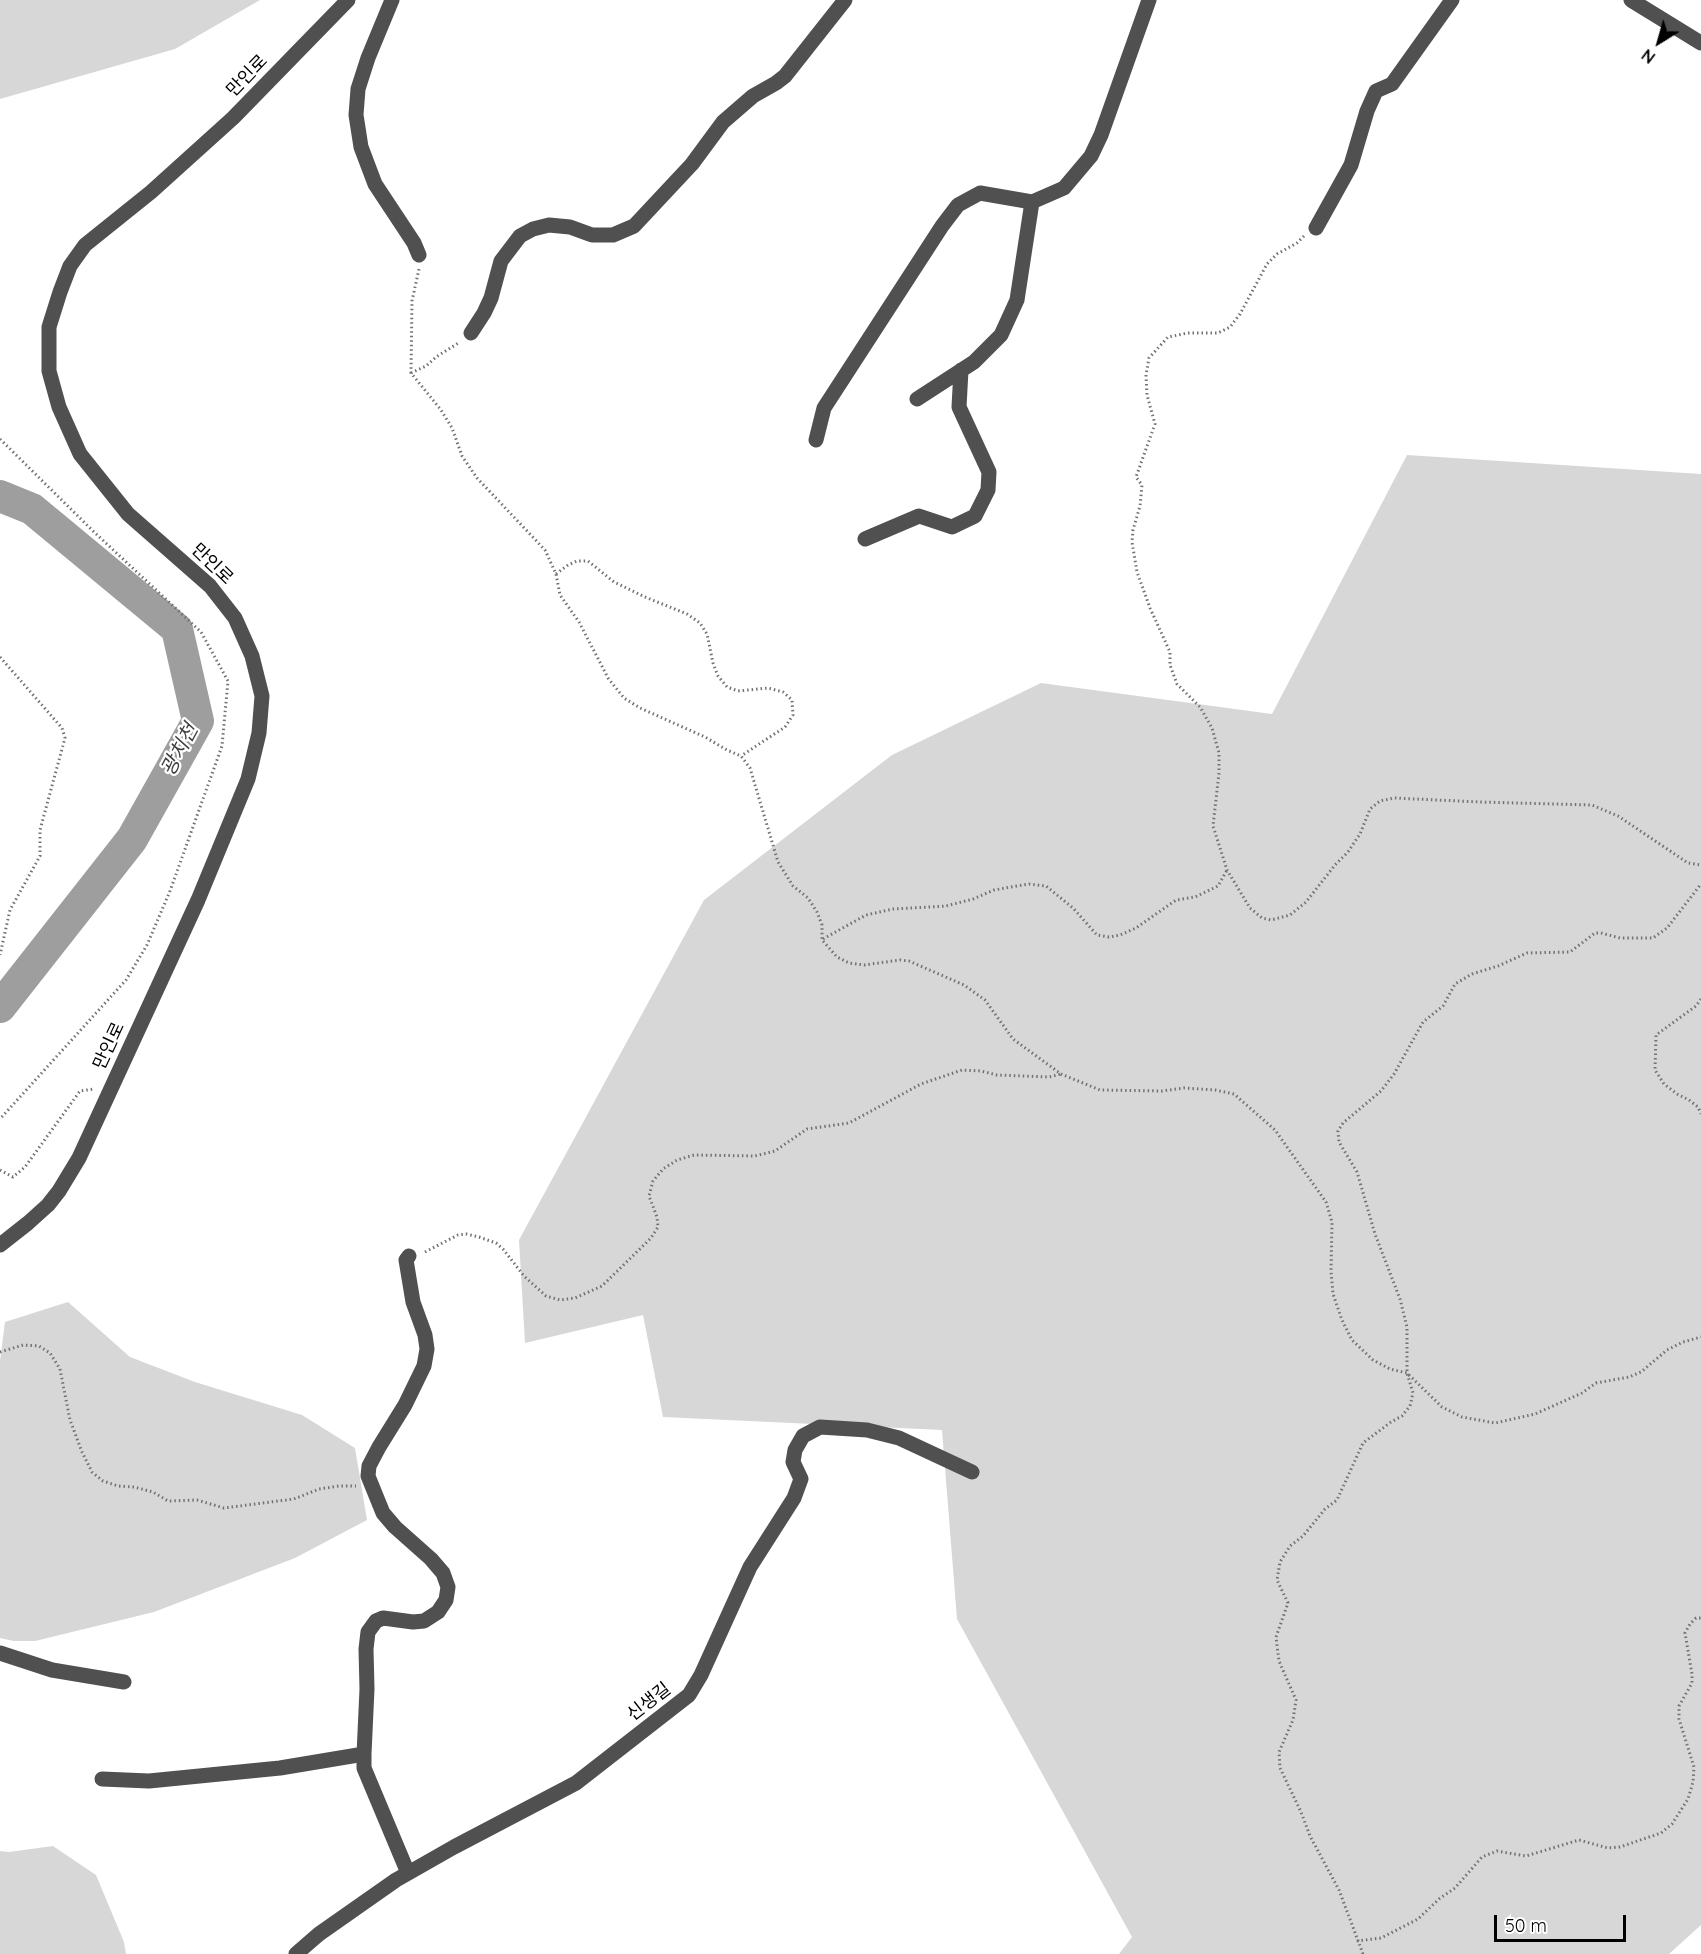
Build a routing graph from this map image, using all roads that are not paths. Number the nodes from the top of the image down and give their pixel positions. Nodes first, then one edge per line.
1 (348, 0) edge
2 (392, 0) edge
3 (845, 0) edge
4 (1149, 0) edge
5 (1452, 0) edge
6 (1632, 0) edge
7 (1701, 43) edge
8 (1032, 202) junction
9 (1316, 228) road end
10 (419, 255) road end
11 (471, 333) road end
12 (961, 370) junction
13 (917, 399) dead end
14 (816, 440) dead end
15 (865, 539) dead end
16 (0, 1245) edge
17 (409, 1256) road end
18 (972, 1472) dead end
19 (0, 1653) edge
20 (124, 1682) dead end
21 (364, 1754) junction
22 (102, 1779) dead end
23 (408, 1873) junction
24 (296, 1954) edge

1 - 16 street, 만인로
2 - 10 street
3 - 11 street
4 - 8 street
5 - 9 street
6 - 7 street
8 - 12 street
8 - 14 street
12 - 13 street
12 - 15 street
17 - 21 street
18 - 23 street, 신생길
19 - 20 street
21 - 22 street
21 - 23 street
23 - 24 street, 신생길

